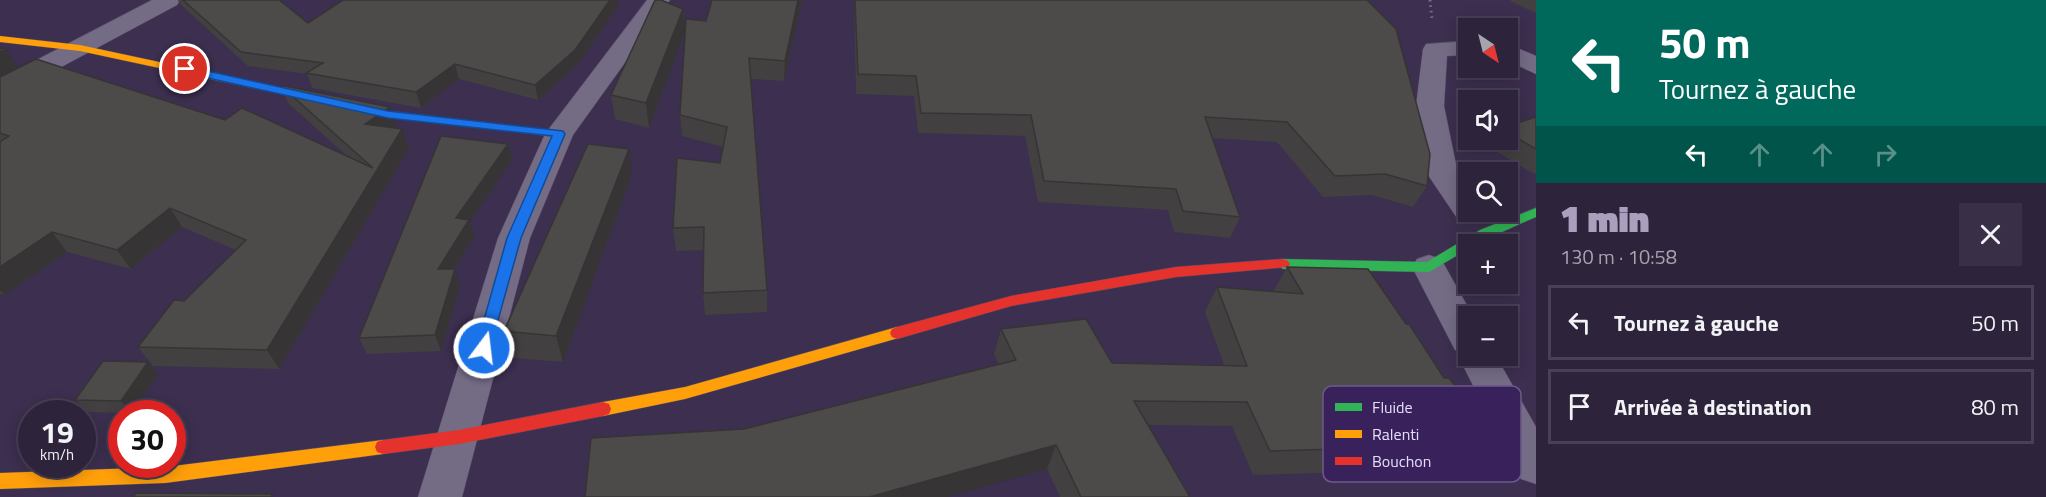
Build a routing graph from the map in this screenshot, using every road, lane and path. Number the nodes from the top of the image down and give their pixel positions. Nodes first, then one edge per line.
1 (169, 0) edge
2 (659, 0) edge
3 (0, 39) edge
4 (80, 48) junction
5 (1458, 48) edge
6 (1518, 56) edge
7 (1536, 66) edge
8 (0, 89) edge
9 (559, 134) junction
10 (1458, 196) edge
11 (1536, 212) edge
12 (1518, 214) edge
13 (1471, 222) edge
14 (1430, 267) junction
15 (1458, 321) edge
16 (1482, 366) edge
17 (1493, 386) edge
18 (459, 437) junction
19 (1521, 438) edge
20 (1536, 466) edge
21 (0, 481) edge
22 (440, 497) edge

1 - 4 street
2 - 9 street
3 - 4 street
4 - 8 street
4 - 9 street
5 - 10 street
6 - 7 street
9 - 18 street
11 - 12 street
13 - 14 street
14 - 15 street
14 - 18 street
16 - 17 street
18 - 21 street
18 - 22 street
19 - 20 street

